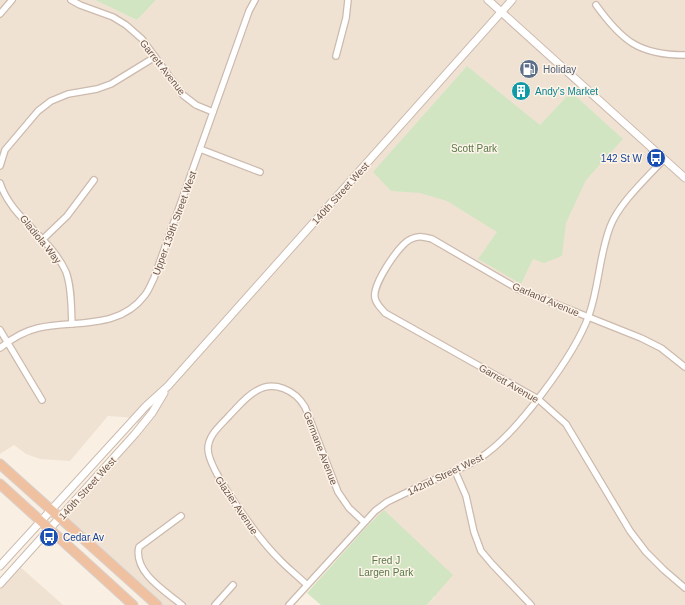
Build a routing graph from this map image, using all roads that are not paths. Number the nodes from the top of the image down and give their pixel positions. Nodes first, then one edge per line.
1 (12, 0) edge
2 (72, 0) edge
3 (255, 0) edge
4 (348, 0) edge
5 (488, 0) edge
6 (512, 0) edge
7 (596, 5) dead end
8 (501, 12) junction
9 (0, 14) edge
10 (685, 55) edge
11 (336, 56) dead end
12 (155, 57) junction
13 (213, 112) junction
14 (200, 149) junction
15 (664, 159) junction
16 (0, 166) edge
17 (260, 172) dead end
18 (685, 178) edge
19 (94, 180) dead end
20 (0, 183) edge
21 (43, 240) junction
22 (379, 280) joint
23 (588, 317) junction
24 (72, 324) junction
25 (0, 330) edge
26 (8, 341) junction
27 (0, 348) edge
28 (685, 367) edge
29 (168, 386) junction
30 (248, 396) joint
31 (538, 399) junction
32 (42, 400) dead end
33 (0, 464) edge
34 (455, 471) junction
35 (0, 484) edge
36 (51, 510) junction
37 (182, 516) dead end
38 (60, 518) junction
39 (41, 521) junction
40 (364, 522) junction
41 (50, 529) junction
42 (0, 566) edge
43 (0, 584) edge
44 (232, 585) dead end
45 (307, 585) junction
46 (685, 588) edge
47 (134, 605) edge
48 (157, 605) edge
49 (182, 605) edge
50 (215, 605) edge
51 (289, 605) edge
52 (531, 605) edge

1 - 9 street
2 - 12 street, Garrett Avenue
3 - 13 street, Upper 139th Street West
4 - 11 street
5 - 8 street
6 - 8 street, 140th Street West
7 - 10 street
8 - 15 street
8 - 29 street, 140th Street West
12 - 13 street, Garrett Avenue
12 - 16 street
13 - 14 street, Upper 139th Street West
14 - 17 street
14 - 24 street, Upper 139th Street West
15 - 18 street
15 - 23 street, 142nd Street West
19 - 21 street
20 - 21 street, Gladiola Way
21 - 24 street, Gladiola Way
22 - 23 street, Garland Avenue
22 - 31 street, Garrett Avenue
23 - 28 street, Garland Avenue
23 - 31 street, 142nd Street West
24 - 26 street, Upper 139th Street West
25 - 26 street
26 - 27 street, Upper 139th Street West
26 - 32 street
29 - 36 street, 140th Street West
29 - 38 street, 140th Street West
30 - 40 street, Germane Avenue
30 - 45 street, Glazier Avenue
31 - 34 street, 142nd Street West
31 - 46 street, Garrett Avenue
33 - 36 highway
34 - 40 street, 142nd Street West
34 - 52 street
35 - 39 highway
36 - 38 highway
36 - 39 street, 140th Street West
37 - 49 street
38 - 41 street, 140th Street West
38 - 48 highway
39 - 41 highway
39 - 42 street, 140th Street West
40 - 45 street, 142nd Street West
41 - 43 street, 140th Street West
41 - 47 highway
44 - 50 street
45 - 51 street, 142nd Street West

